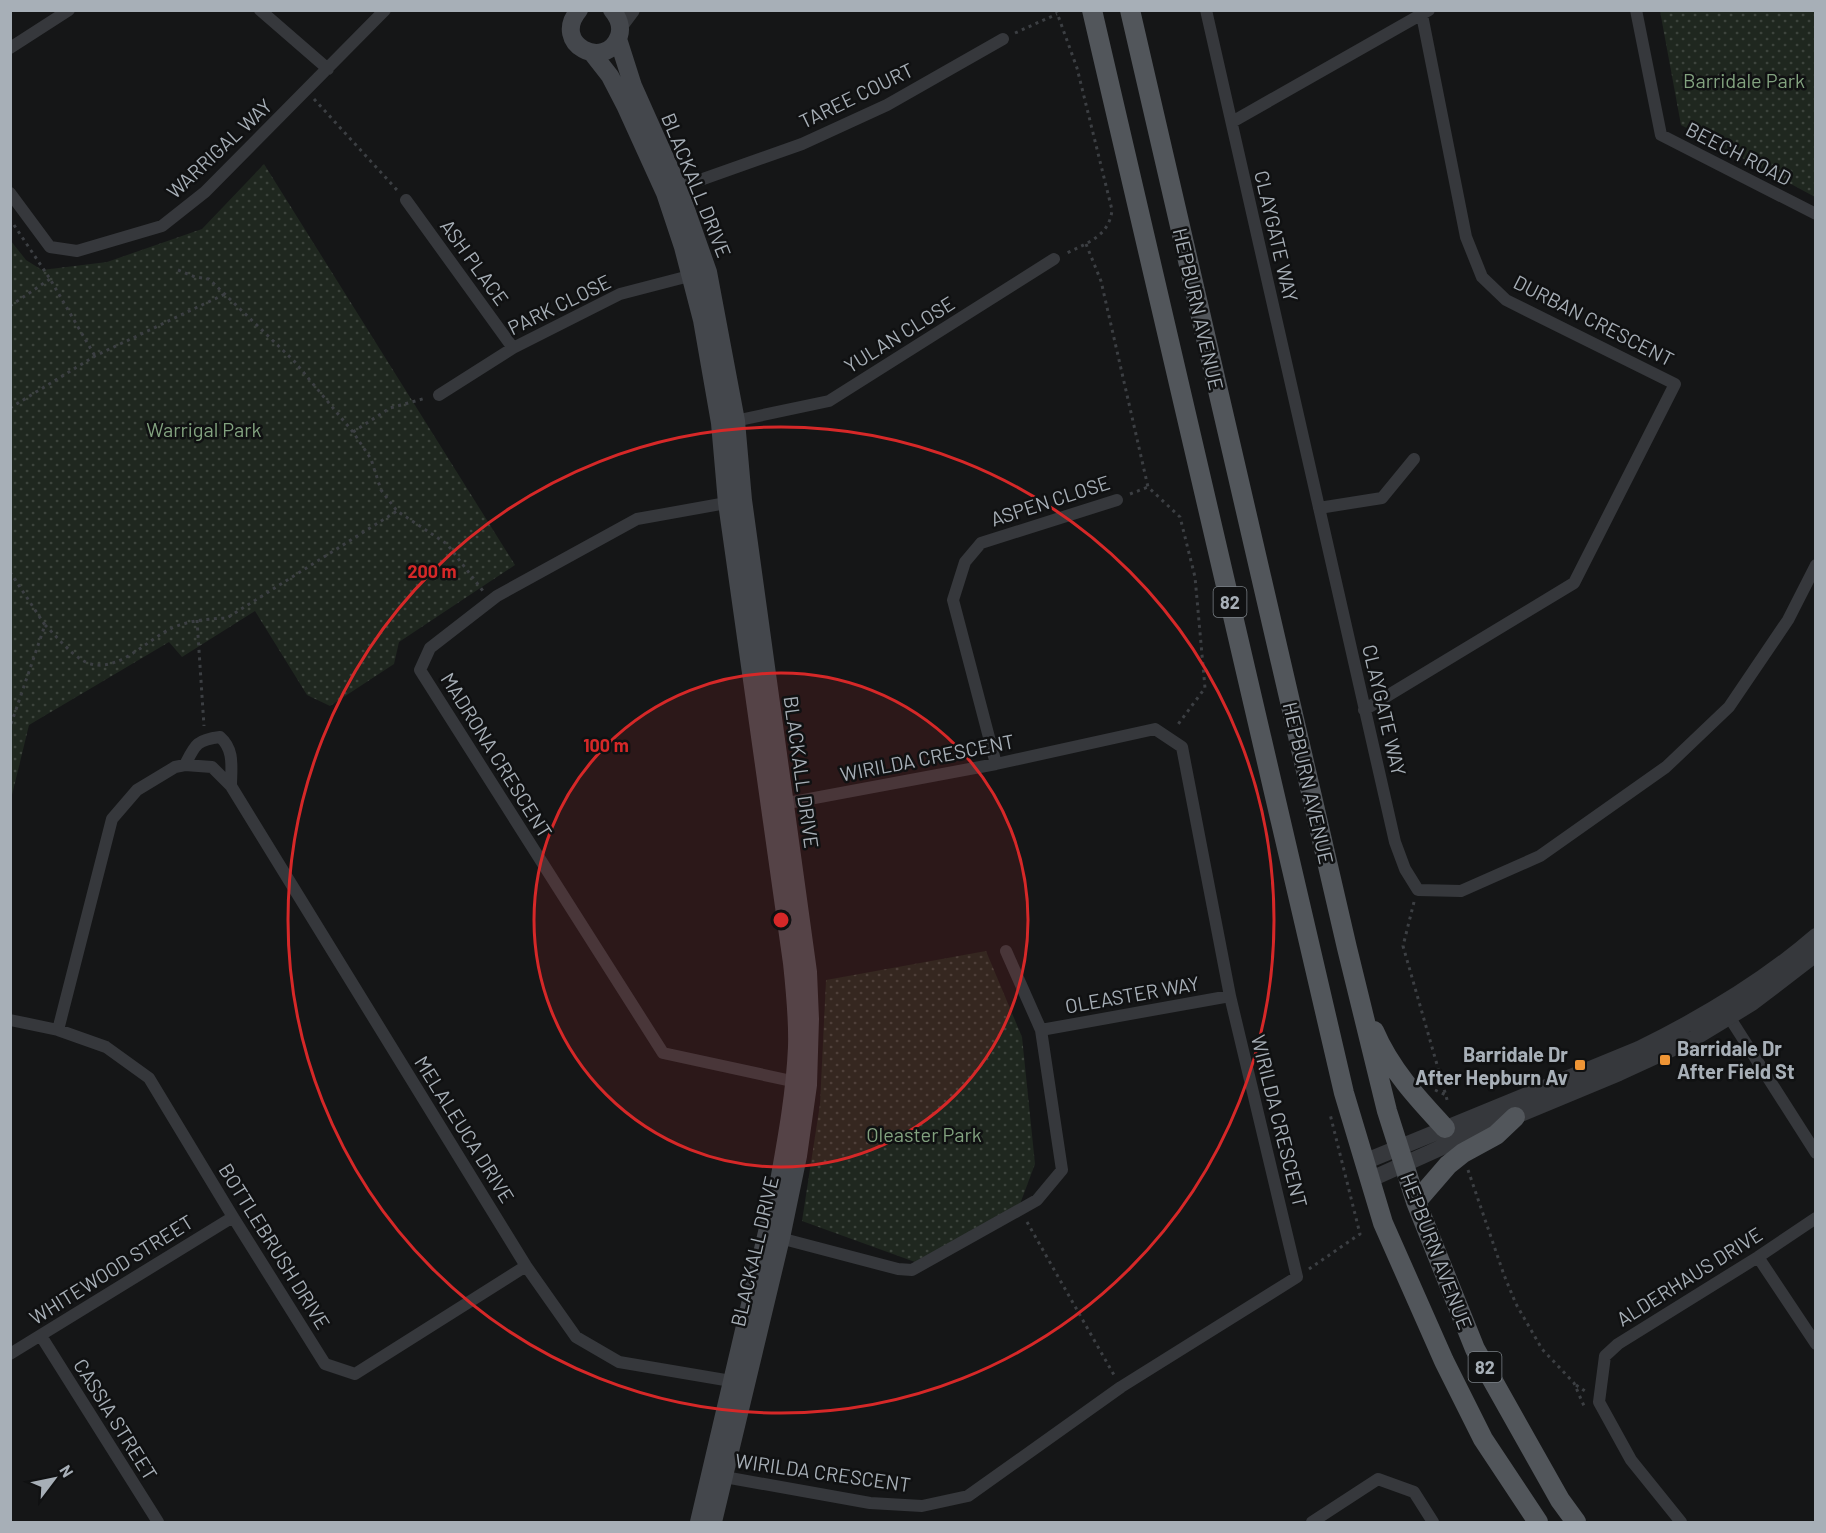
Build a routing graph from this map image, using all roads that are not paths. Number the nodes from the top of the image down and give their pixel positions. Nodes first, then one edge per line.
1 (69, 10) edge
2 (260, 10) edge
3 (385, 10) edge
4 (632, 10) edge
5 (1082, 10) edge
6 (1092, 10) edge
7 (1130, 10) edge
8 (1206, 10) edge
9 (1636, 10) edge
10 (1425, 13) edge
11 (572, 14) edge
12 (616, 25) edge
13 (1003, 39) road end
14 (1099, 41) junction
15 (10, 48) edge
16 (592, 53) junction
17 (328, 69) junction
18 (1232, 122) junction
19 (672, 190) junction
20 (10, 193) edge
21 (406, 200) road end
22 (1815, 214) edge
23 (1054, 259) road end
24 (699, 274) junction
25 (513, 348) junction
26 (439, 395) road end
27 (728, 422) junction
28 (1414, 459) dead end
29 (1117, 500) road end
30 (735, 502) junction
31 (1319, 508) junction
32 (1815, 565) edge
33 (1364, 710) junction
34 (996, 764) junction
35 (185, 765) junction
36 (231, 786) junction
37 (777, 805) junction
38 (1815, 936) edge
39 (1006, 951) dead end
40 (1815, 954) edge
41 (1358, 993) junction
42 (1230, 996) junction
43 (1726, 1011) junction
44 (10, 1020) edge
45 (58, 1030) junction
46 (1041, 1030) junction
47 (801, 1083) junction
48 (1515, 1117) junction
49 (1445, 1128) junction
50 (1815, 1153) edge
51 (1401, 1156) junction
52 (1367, 1171) junction
53 (1416, 1202) junction
54 (232, 1217) junction
55 (1815, 1218) edge
56 (774, 1237) junction
57 (1758, 1257) junction
58 (526, 1266) junction
59 (41, 1336) junction
60 (1815, 1344) edge
61 (10, 1354) edge
62 (739, 1382) junction
63 (718, 1476) junction
64 (158, 1522) edge
65 (699, 1522) edge
66 (713, 1522) edge
67 (1312, 1522) edge
68 (1433, 1522) edge
69 (1538, 1522) edge
70 (1576, 1522) edge
71 (1681, 1522) edge

1 - 15 street
2 - 17 street
3 - 17 street, WARRIGAL WAY
4 - 12 street
5 - 14 main road
6 - 14 main road, HEPBURN AVENUE / 82
7 - 41 main road, HEPBURN AVENUE / 82
8 - 18 street, CLAYGATE WAY
9 - 22 street, BEECH ROAD
10 - 18 street
10 - 33 street, DURBAN CRESCENT
11 - 16 main road, BLACKALL DRIVE
12 - 16 main road
12 - 19 main road, BLACKALL DRIVE
13 - 19 street, TAREE COURT
14 - 52 main road, HEPBURN AVENUE / 82
16 - 19 main road, BLACKALL DRIVE
17 - 20 street, WARRIGAL WAY
18 - 31 street, CLAYGATE WAY
19 - 24 main road, BLACKALL DRIVE
21 - 25 street, ASH PLACE
23 - 27 street, YULAN CLOSE
24 - 25 street, PARK CLOSE
24 - 27 main road, BLACKALL DRIVE
25 - 26 street, PARK CLOSE
27 - 30 main road, BLACKALL DRIVE
28 - 31 street
29 - 34 street, ASPEN CLOSE
30 - 37 main road, BLACKALL DRIVE
30 - 47 street, MADRONA CRESCENT
31 - 33 street, CLAYGATE WAY
32 - 33 street, CLAYGATE WAY
34 - 37 street, WIRILDA CRESCENT
34 - 42 street, WIRILDA CRESCENT
35 - 36 street, MELALEUCA DRIVE
35 - 36 street
35 - 45 street
36 - 58 street, MELALEUCA DRIVE
37 - 47 main road, BLACKALL DRIVE
38 - 43 street
39 - 46 street, OLEASTER WAY
40 - 43 street
41 - 49 main road
41 - 51 main road, HEPBURN AVENUE / 82
42 - 46 street, OLEASTER WAY
42 - 63 street, WIRILDA CRESCENT
43 - 48 street
43 - 49 street
43 - 50 street
44 - 45 street, BOTTLEBRUSH DRIVE
45 - 54 street, BOTTLEBRUSH DRIVE
46 - 56 street, OLEASTER WAY
47 - 56 main road, BLACKALL DRIVE
48 - 51 street
48 - 53 main road
49 - 51 street
51 - 52 street
51 - 53 main road, HEPBURN AVENUE / 82
52 - 69 main road, HEPBURN AVENUE / 82
53 - 70 main road, HEPBURN AVENUE / 82
54 - 58 street, BOTTLEBRUSH DRIVE
54 - 59 street, WHITEWOOD STREET
55 - 57 street, ALDERHAUS DRIVE
56 - 62 main road, BLACKALL DRIVE
57 - 60 street
57 - 71 street, ALDERHAUS DRIVE
58 - 62 street, MELALEUCA DRIVE
59 - 61 street, WHITEWOOD STREET
59 - 64 street, CASSIA STREET
62 - 63 main road, BLACKALL DRIVE
63 - 65 main road, BLACKALL DRIVE
63 - 66 main road, BLACKALL DRIVE
67 - 68 street

